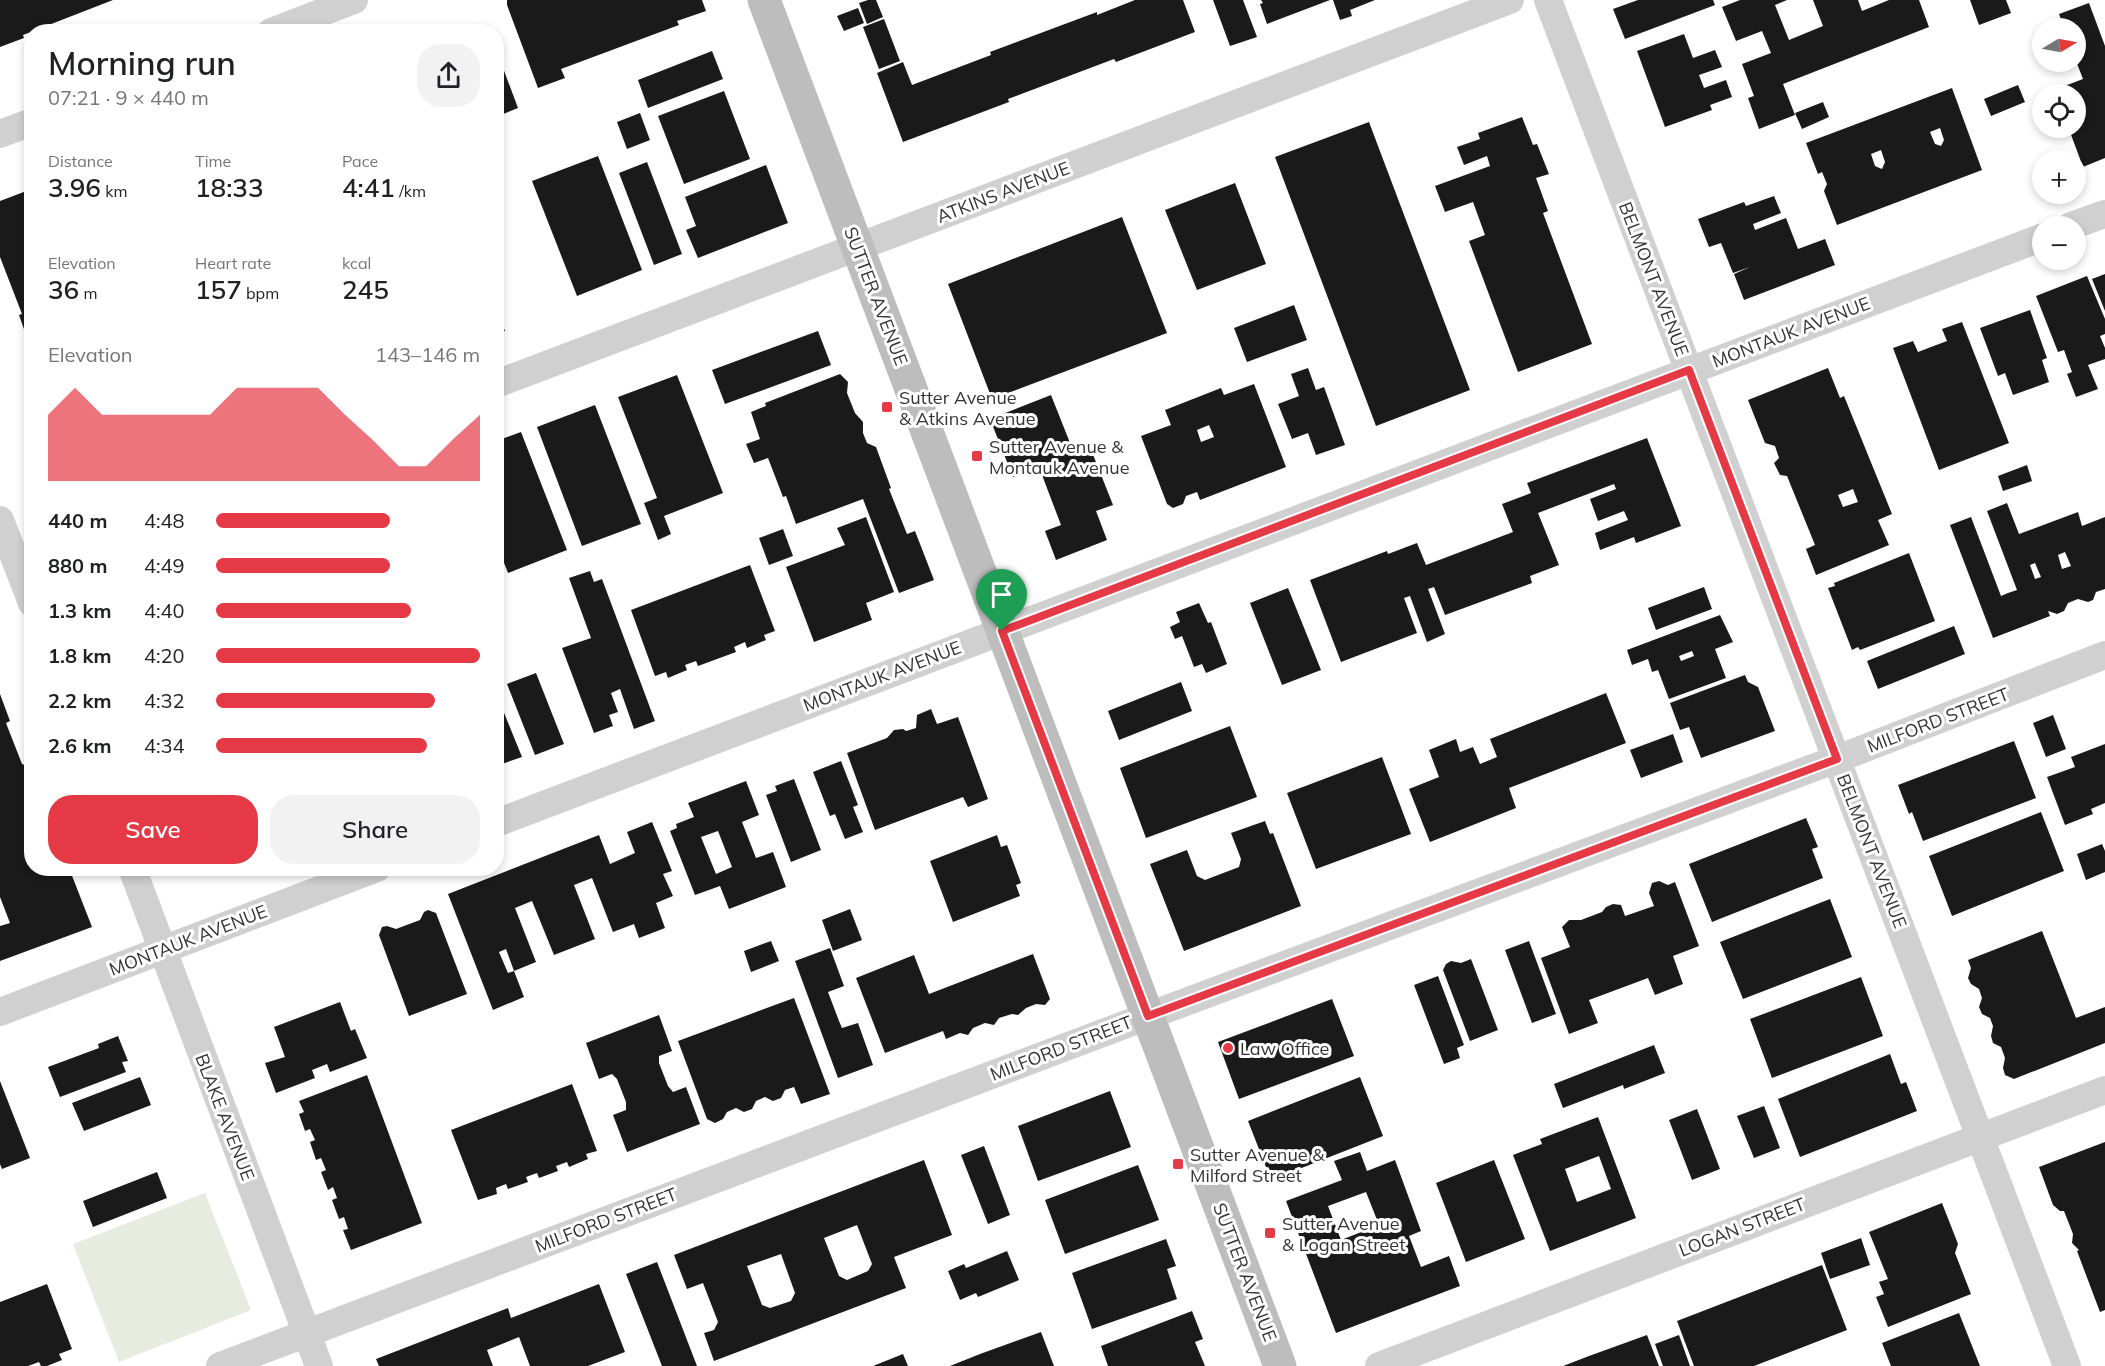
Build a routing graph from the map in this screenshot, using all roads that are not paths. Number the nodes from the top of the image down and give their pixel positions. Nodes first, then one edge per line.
1 (354, 0) edge
2 (764, 0) edge
3 (1510, 0) edge
4 (1548, 0) edge
5 (292, 24) edge
6 (24, 125) edge
7 (0, 134) edge
8 (2105, 214) edge
9 (2086, 221) edge
10 (2032, 241) edge
11 (857, 248) junction
12 (1689, 370) junction
13 (504, 381) edge
14 (0, 520) edge
15 (16, 566) edge
16 (24, 584) edge
17 (1002, 631) junction
18 (2105, 655) edge
19 (1837, 759) junction
20 (504, 820) edge
21 (135, 876) edge
22 (356, 876) edge
23 (163, 950) junction
24 (0, 1012) edge
25 (1148, 1016) junction
26 (2105, 1090) edge
27 (1981, 1135) junction
28 (307, 1333) junction
29 (220, 1366) edge
30 (319, 1366) edge
31 (1280, 1366) edge
32 (1379, 1366) edge
33 (2067, 1366) edge

1 - 5 street
2 - 11 street, SUTTER AVENUE
3 - 11 street, ATKINS AVENUE
4 - 12 street, BELMONT AVENUE
6 - 7 street
8 - 9 street
10 - 12 street, MONTAUK AVENUE
11 - 13 street, ATKINS AVENUE
11 - 17 street, SUTTER AVENUE
12 - 17 street, MONTAUK AVENUE
12 - 19 street, BELMONT AVENUE
14 - 15 street
15 - 16 street
17 - 20 street, MONTAUK AVENUE
17 - 25 street, SUTTER AVENUE
18 - 19 street, MILFORD STREET
19 - 25 street, MILFORD STREET
19 - 27 street, BELMONT AVENUE
21 - 23 street, BLAKE AVENUE
22 - 23 street, MONTAUK AVENUE
23 - 24 street, MONTAUK AVENUE
23 - 28 street, BLAKE AVENUE
25 - 28 street, MILFORD STREET
25 - 31 street, SUTTER AVENUE
26 - 27 street, LOGAN STREET
27 - 32 street, LOGAN STREET
27 - 33 street, BELMONT AVENUE
28 - 29 street, MILFORD STREET
28 - 30 street, BLAKE AVENUE

